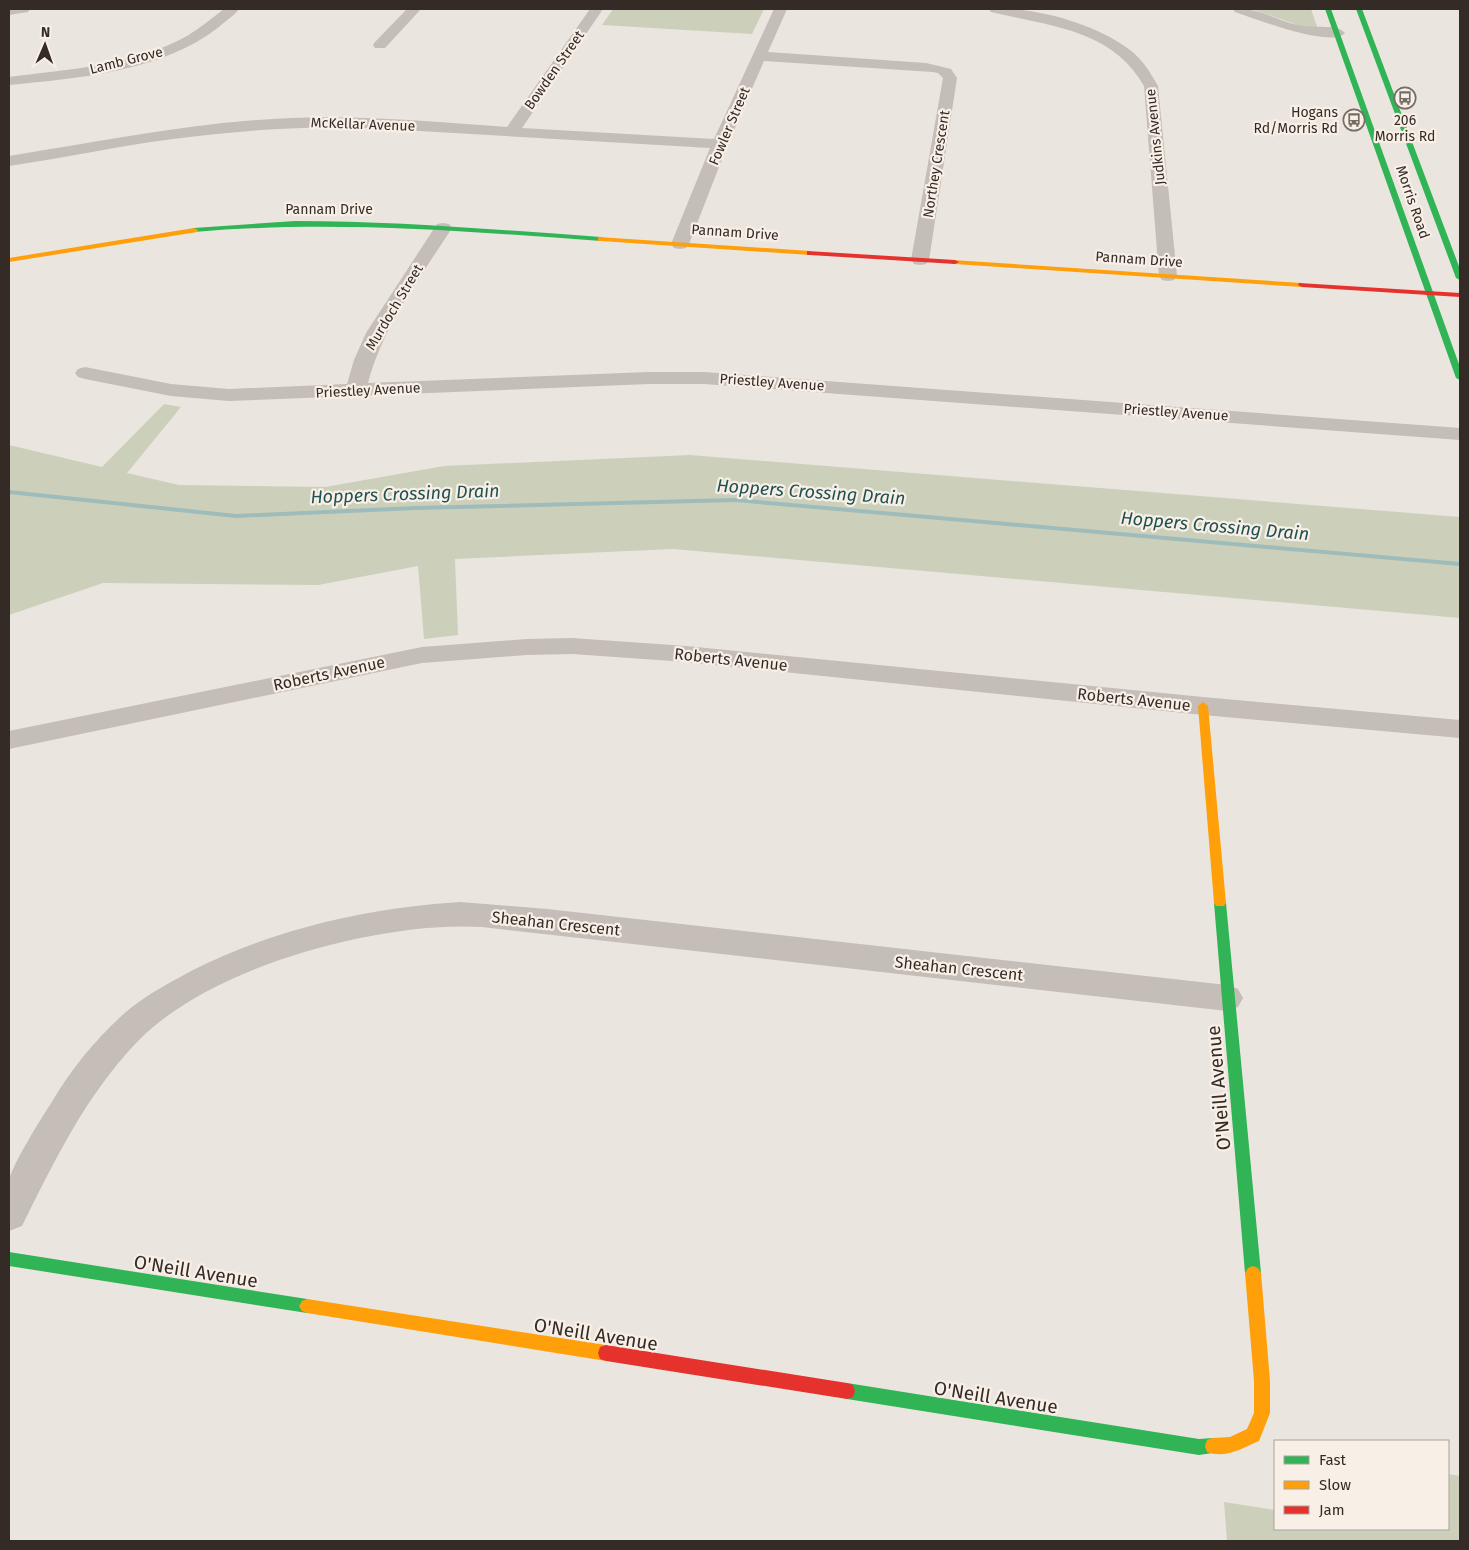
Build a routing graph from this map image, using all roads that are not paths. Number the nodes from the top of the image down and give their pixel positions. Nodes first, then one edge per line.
1 (23, 9) edge
2 (232, 9) edge
3 (414, 9) edge
4 (596, 9) edge
5 (780, 9) edge
6 (996, 9) edge
7 (1240, 9) edge
8 (1328, 9) edge
9 (1358, 9) edge
10 (9, 11) edge
11 (1338, 33) junction
12 (380, 45) dead end
13 (760, 56) junction
14 (9, 81) edge
15 (512, 131) junction
16 (720, 144) junction
17 (9, 161) edge
18 (442, 228) junction
19 (680, 244) junction
20 (9, 260) edge
21 (920, 260) junction
22 (1168, 276) junction
23 (1460, 278) edge
24 (1429, 293) junction
25 (1460, 296) edge
26 (1459, 371) edge
27 (85, 372) dead end
28 (356, 390) junction
29 (1460, 434) edge
30 (1202, 706) junction
31 (1460, 729) edge
32 (9, 740) edge
33 (1227, 998) junction
34 (9, 1214) edge
35 (9, 1259) edge

1 - 10 street
2 - 14 street, Lamb Grove
3 - 12 street
4 - 15 street, Bowden Street
5 - 13 street, Fowler Street
6 - 22 street, Judkins Avenue
7 - 11 street
8 - 11 street, Morris Road
9 - 23 street, Morris Road
11 - 24 street, Morris Road
13 - 16 street, Fowler Street
13 - 21 street, Northey Crescent
15 - 16 street, McKellar Avenue
15 - 17 street, McKellar Avenue
16 - 19 street, Fowler Street
18 - 19 street, Pannam Drive
18 - 20 street, Pannam Drive
18 - 28 street, Murdoch Street
19 - 21 street, Pannam Drive
21 - 22 street, Pannam Drive
22 - 24 street, Pannam Drive
24 - 25 street, Pannam Drive
24 - 26 street, Morris Road
27 - 28 street, Priestley Avenue
28 - 29 street, Priestley Avenue
30 - 31 street, Roberts Avenue
30 - 32 street, Roberts Avenue
30 - 33 street, O'Neill Avenue
33 - 34 street, Sheahan Crescent
33 - 35 street, O'Neill Avenue

